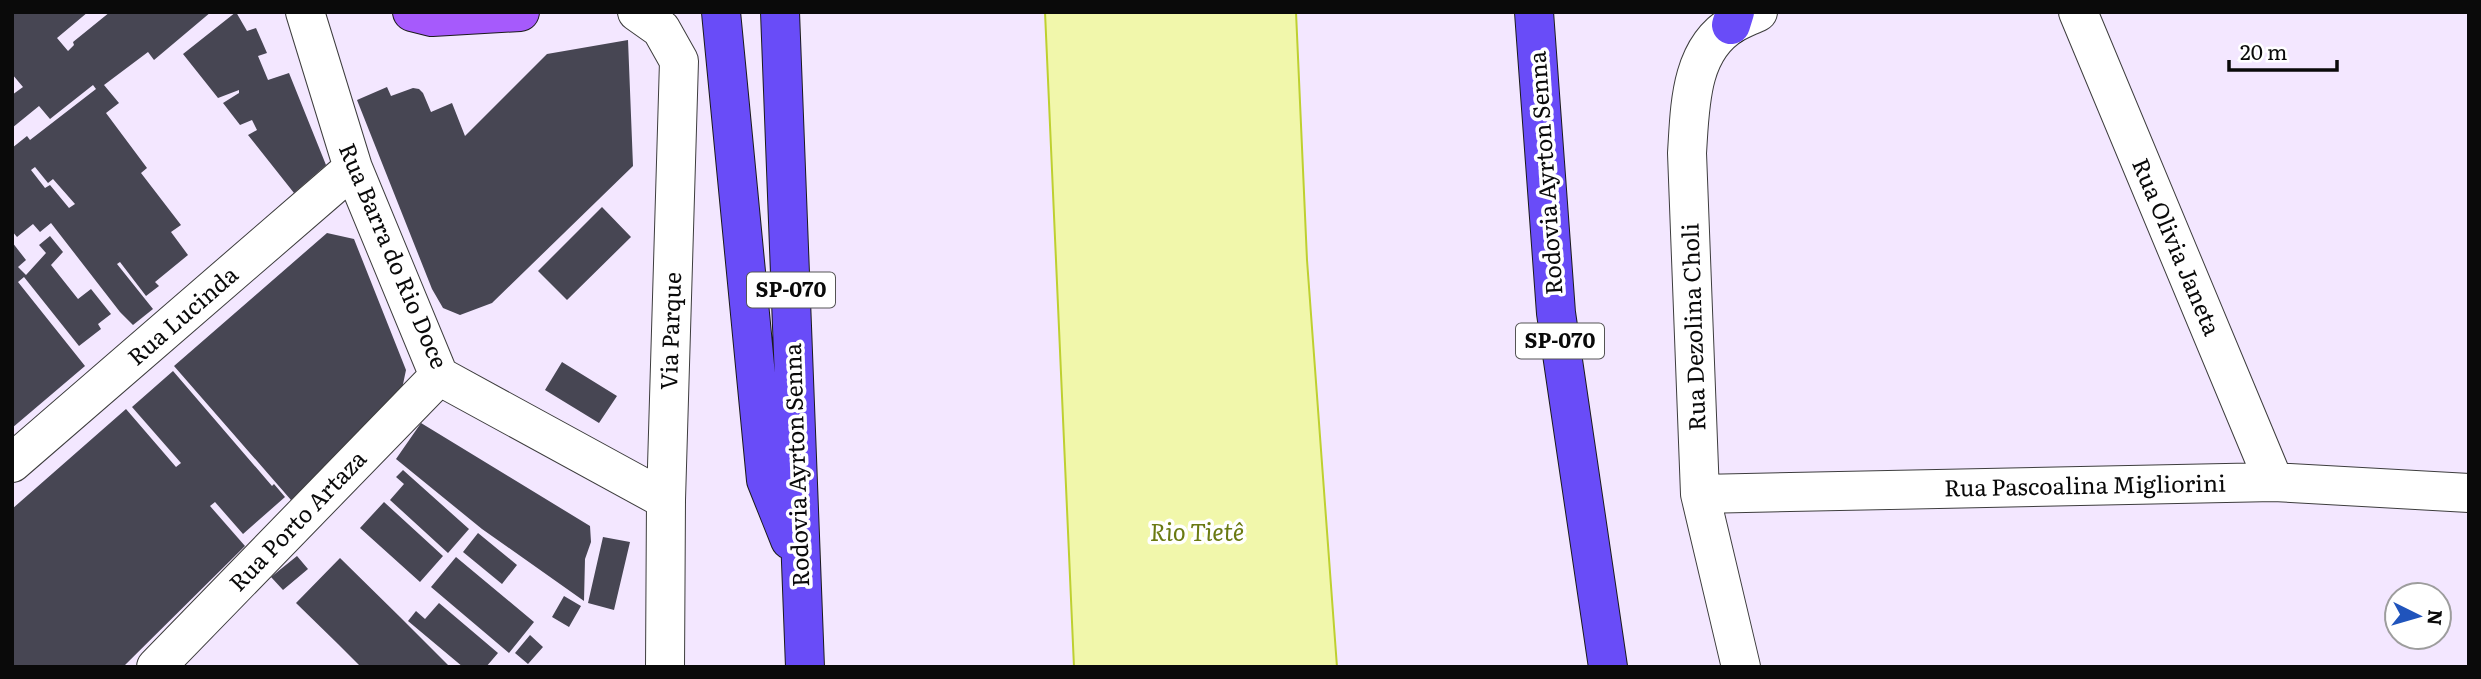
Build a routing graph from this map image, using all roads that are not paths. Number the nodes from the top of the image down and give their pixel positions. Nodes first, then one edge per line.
1 (305, 12) edge
2 (412, 12) edge
3 (520, 12) edge
4 (637, 12) edge
5 (721, 12) edge
6 (780, 12) edge
7 (1534, 12) edge
8 (2078, 12) edge
9 (1741, 17) edge
10 (353, 168) junction
11 (439, 376) junction
12 (12, 463) edge
13 (2274, 482) junction
14 (2469, 493) edge
15 (1700, 494) junction
16 (666, 500) junction
17 (801, 568) junction
18 (156, 667) edge
19 (666, 667) edge
20 (805, 667) edge
21 (1608, 667) edge
22 (1741, 667) edge

1 - 10 street, Rua Barra do Rio Doce
2 - 3 main road
4 - 16 street, Via Parque
5 - 17 highway
6 - 17 highway, Rodovia Ayrton Senna / SP-070
7 - 21 highway, Rodovia Ayrton Senna / SP-070
8 - 13 street, Rua Olivia Janeta
9 - 15 street, Rua Dezolina Choli
10 - 11 street, Rua Barra do Rio Doce
10 - 12 street, Rua Lucinda
11 - 16 street, Rua Barra do Rio Doce
11 - 18 street, Rua Porto Artaza
13 - 14 street, Rua Pascoalina Migliorini
13 - 15 street, Rua Pascoalina Migliorini
15 - 22 street, Rua Dezolina Choli
16 - 19 street, Via Parque
17 - 20 highway, Rodovia Ayrton Senna / SP-070

